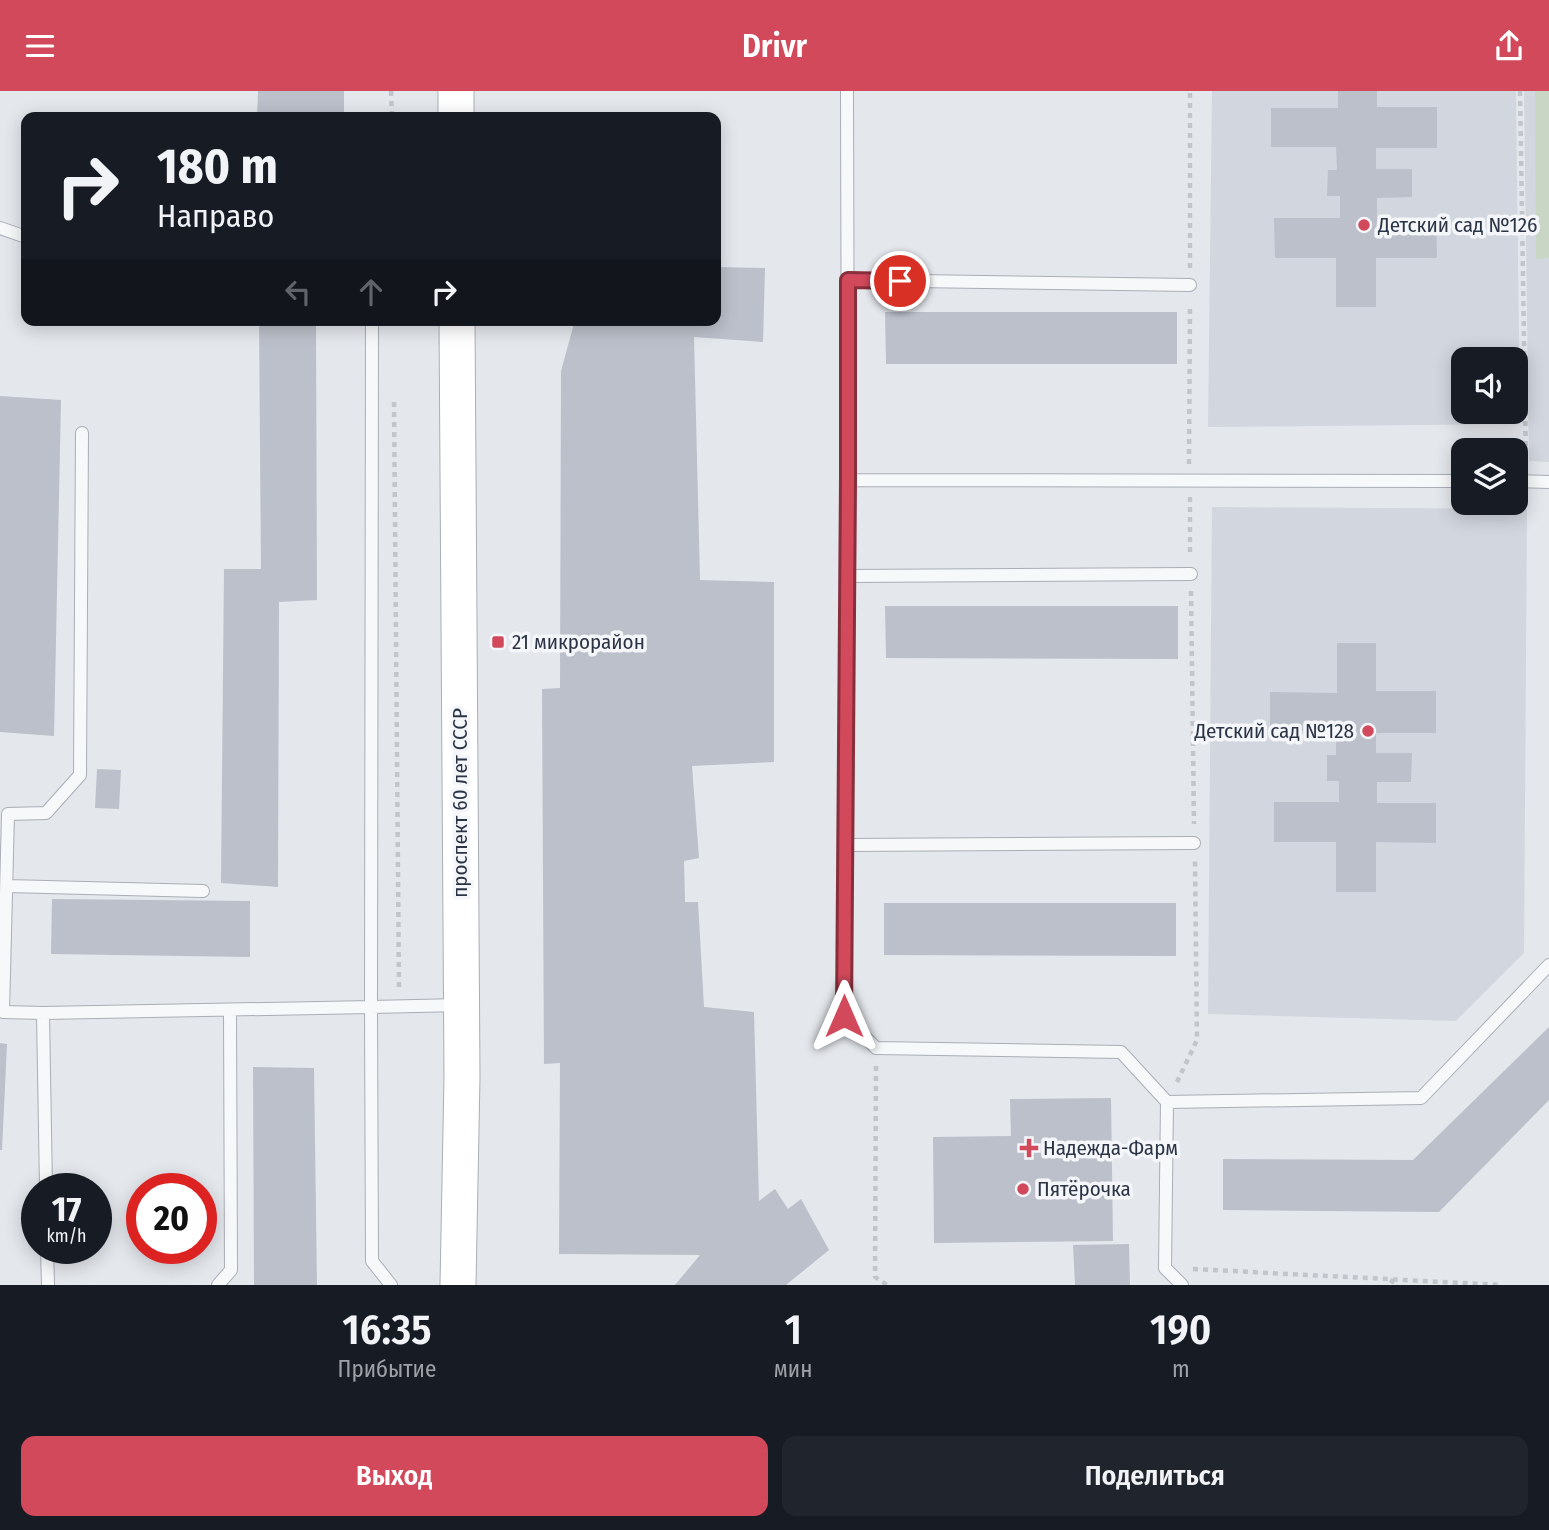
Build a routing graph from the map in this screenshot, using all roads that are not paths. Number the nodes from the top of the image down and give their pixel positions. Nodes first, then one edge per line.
1 (456, 91) edge
2 (847, 91) edge
3 (456, 112) edge
4 (0, 228) edge
5 (21, 235) edge
6 (848, 280) junction
7 (1190, 285) road end
8 (372, 326) edge
9 (457, 326) edge
10 (82, 433) dead end
11 (848, 480) junction
12 (1451, 481) edge
13 (1528, 481) edge
14 (1549, 482) edge
15 (1191, 574) road end
16 (847, 576) junction
17 (4, 814) edge
18 (1194, 843) road end
19 (845, 845) junction
20 (6, 886) junction
21 (203, 891) dead end
22 (1549, 965) edge
23 (461, 1005) junction
24 (371, 1007) junction
25 (230, 1010) junction
26 (1, 1012) edge
27 (43, 1013) junction
28 (1167, 1102) junction
29 (46, 1173) edge
30 (47, 1264) edge
31 (48, 1285) edge
32 (218, 1285) edge
33 (391, 1285) edge
34 (458, 1285) edge
35 (1182, 1285) edge

1 - 3 main road
2 - 6 lane
4 - 5 lane
6 - 7 lane
6 - 11 lane
8 - 24 lane
9 - 23 main road, проспект 60 лет СССР
10 - 17 lane
11 - 12 lane
11 - 16 lane
13 - 14 lane
15 - 16 lane
16 - 19 lane
17 - 20 lane
18 - 19 lane
19 - 28 lane
20 - 21 lane
20 - 26 lane
22 - 28 lane
23 - 24 lane
23 - 34 main road, проспект 60 лет СССР
24 - 25 lane
24 - 33 lane
25 - 27 lane
25 - 32 lane
26 - 27 lane
27 - 29 lane
28 - 35 lane
30 - 31 lane

